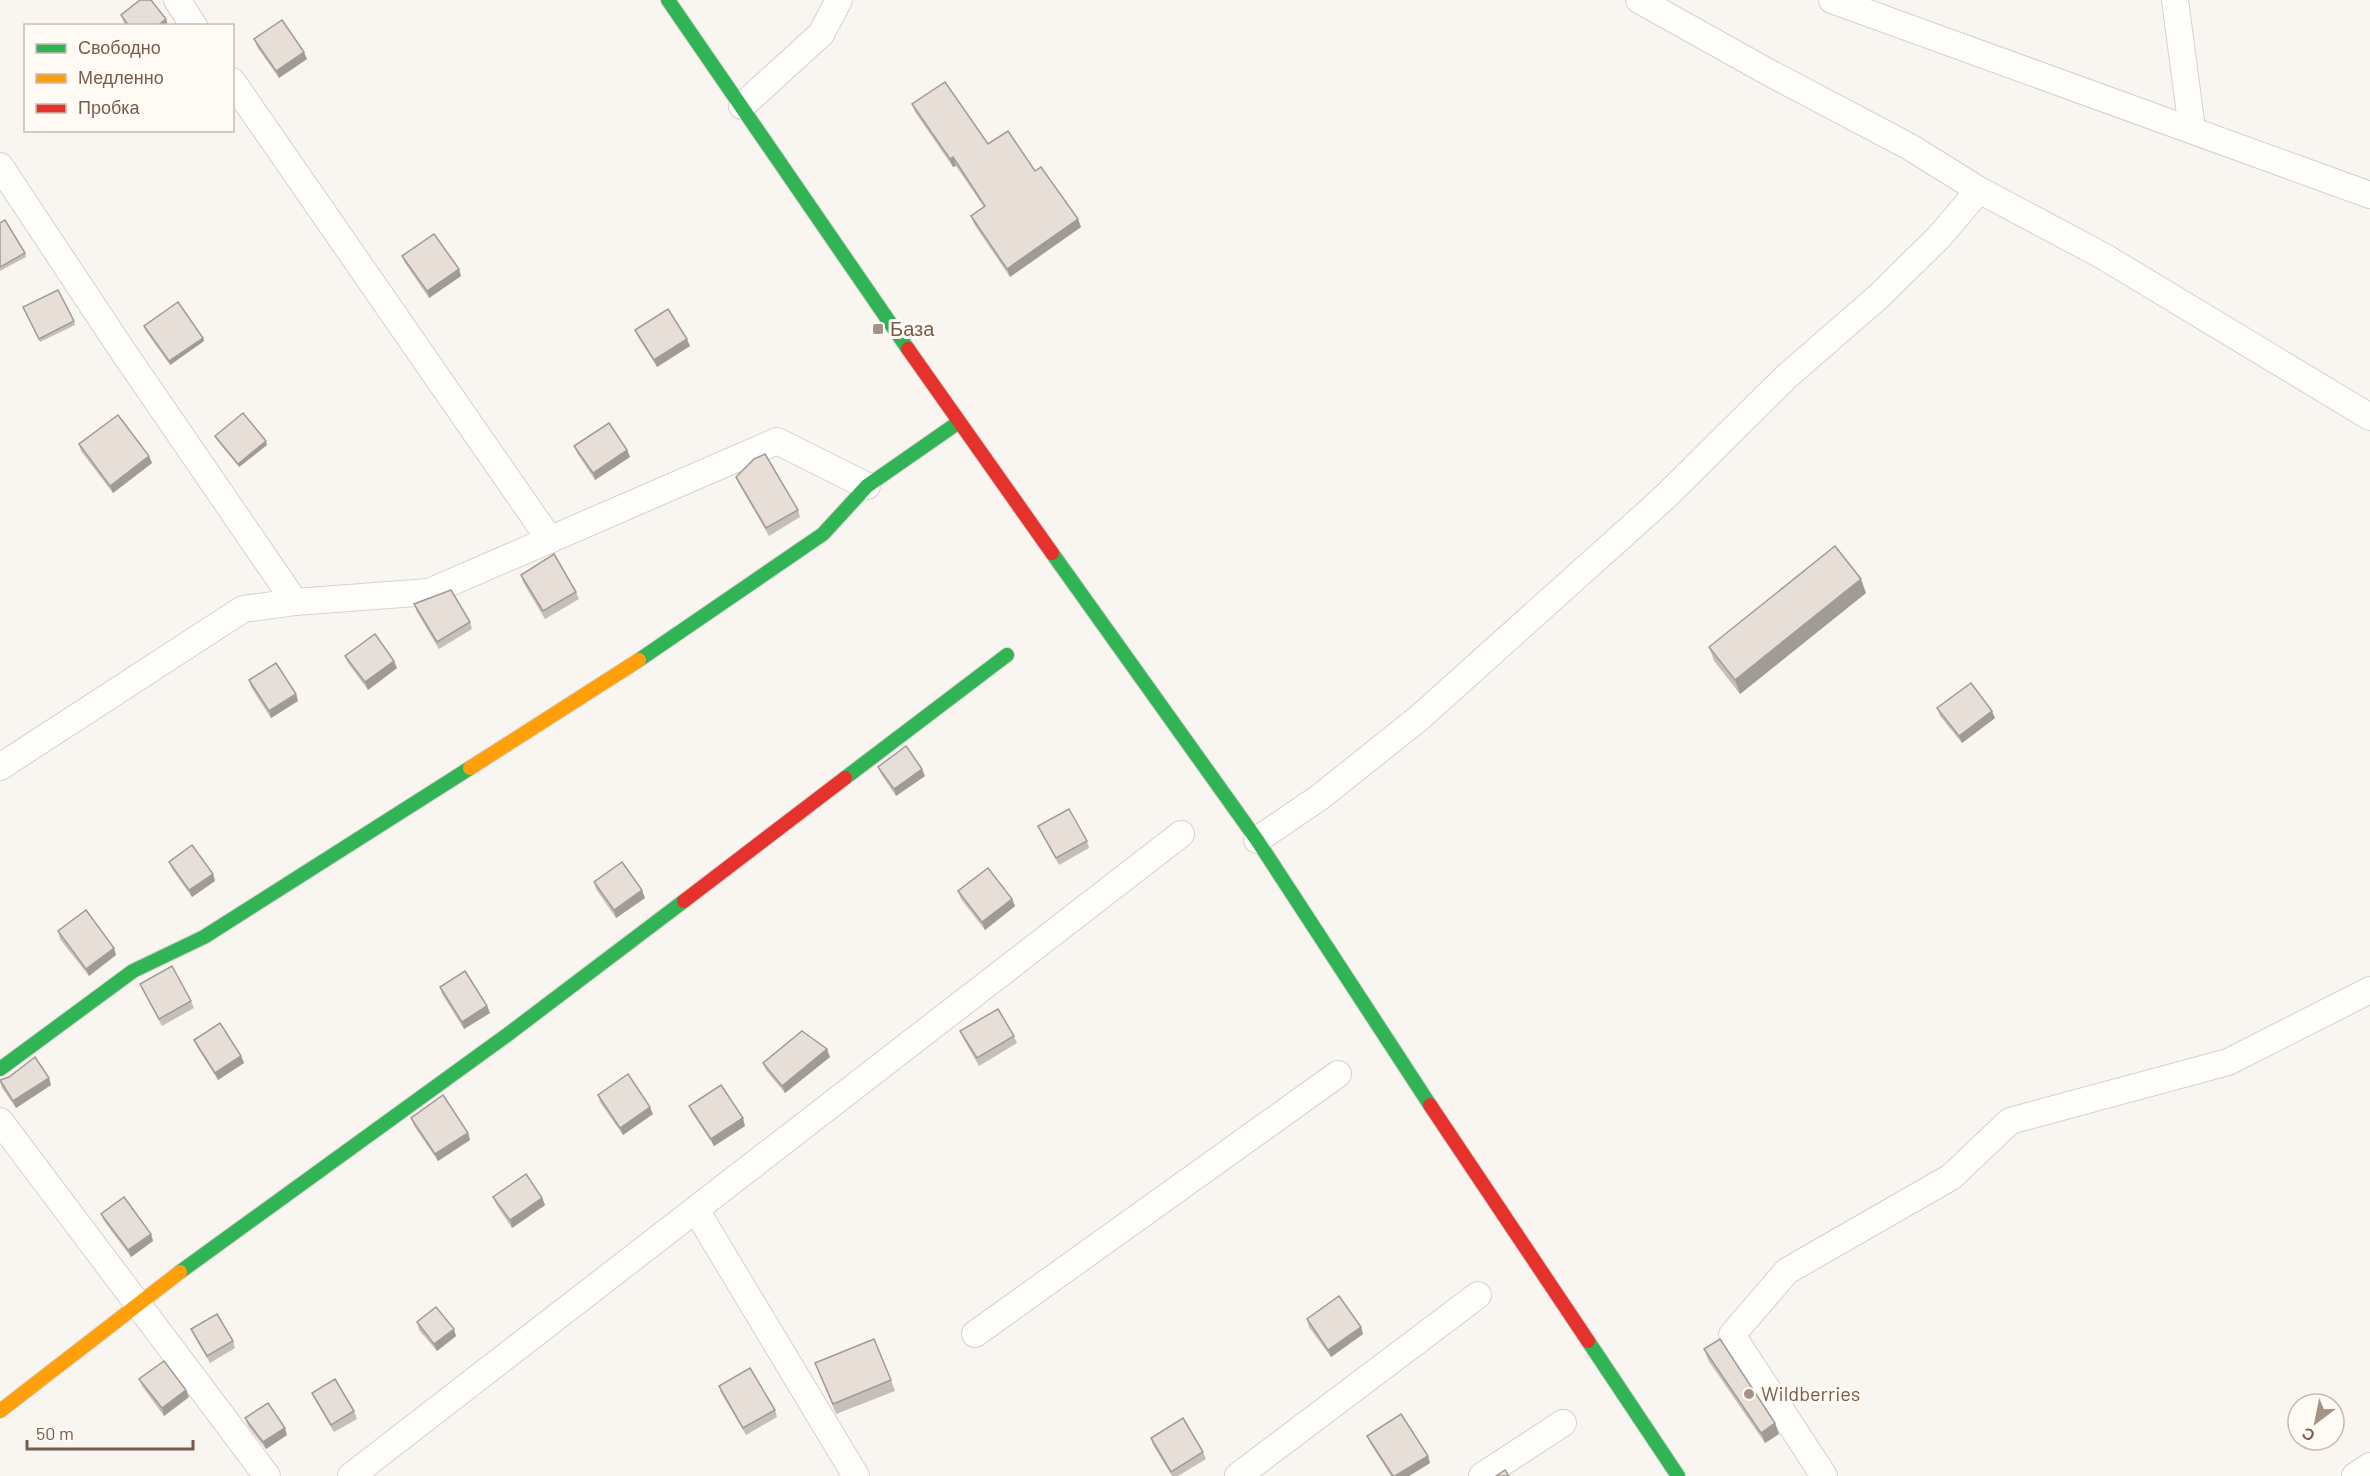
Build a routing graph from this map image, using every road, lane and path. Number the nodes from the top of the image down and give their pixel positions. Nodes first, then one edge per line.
1 (177, 0) edge
2 (668, 0) edge
3 (839, 0) edge
4 (1639, 0) edge
5 (1832, 0) edge
6 (2175, 0) edge
7 (193, 24) edge
8 (234, 84) edge
9 (742, 106) junction
10 (2192, 129) junction
11 (0, 166) edge
12 (1979, 190) junction
13 (2370, 195) edge
14 (2370, 417) edge
15 (959, 422) junction
16 (867, 486) junction
17 (550, 540) junction
18 (295, 602) junction
19 (1007, 655) dead end
20 (0, 767) edge
21 (1181, 834) dead end
22 (1257, 840) junction
23 (2370, 990) edge
24 (0, 1069) edge
25 (1338, 1074) dead end
26 (0, 1121) edge
27 (696, 1210) junction
28 (1478, 1294) dead end
29 (136, 1304) junction
30 (975, 1334) dead end
31 (0, 1411) edge
32 (1563, 1423) dead end
33 (2370, 1467) edge
34 (844, 1472) edge
35 (267, 1476) edge
36 (351, 1476) edge
37 (1239, 1476) edge
38 (1482, 1476) edge
39 (1678, 1476) edge
40 (1824, 1476) edge
41 (2355, 1476) edge

1 - 7 street
2 - 9 street
3 - 9 street
4 - 12 street
5 - 10 street
6 - 10 street
8 - 17 street
9 - 15 street
10 - 13 street
11 - 18 street
12 - 14 street
12 - 22 street
15 - 16 street
15 - 22 street
16 - 17 street
16 - 24 street
17 - 18 street
18 - 20 street
19 - 29 street
21 - 27 street
22 - 39 street
23 - 40 street
25 - 30 street
26 - 29 street
27 - 34 street
27 - 36 street
28 - 37 street
29 - 31 street
29 - 35 street
32 - 38 street
33 - 41 street

